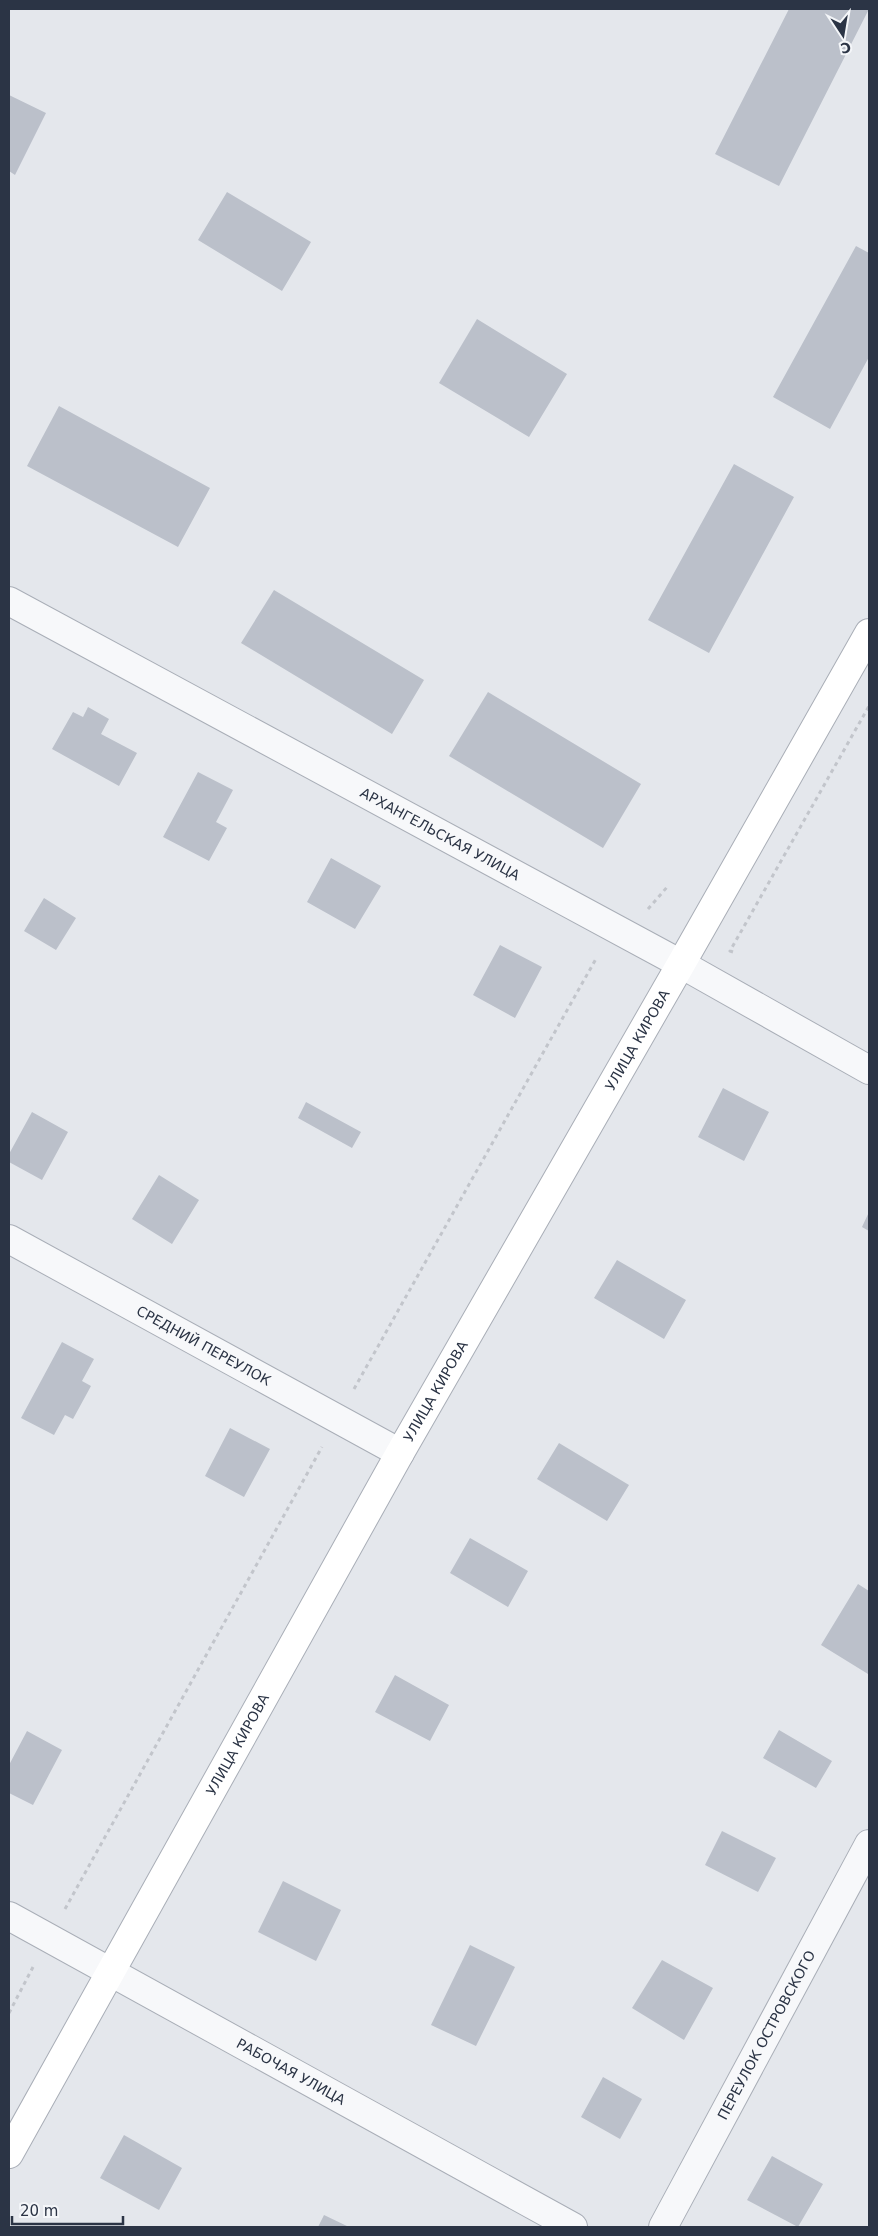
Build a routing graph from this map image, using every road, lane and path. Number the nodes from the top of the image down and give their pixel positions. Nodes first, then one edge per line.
1 (9, 600) edge
2 (869, 633) edge
3 (869, 706) edge
4 (613, 928) junction
5 (730, 951) dead end
6 (681, 964) junction
7 (869, 1070) edge
8 (9, 1239) edge
9 (337, 1418) junction
10 (400, 1453) junction
11 (869, 1844) edge
12 (9, 1916) edge
13 (49, 1938) junction
14 (112, 1972) junction
15 (9, 2013) edge
16 (9, 2154) edge
17 (573, 2227) edge
18 (663, 2227) edge

1 - 4 street, АРХАНГЕЛЬСКАЯ УЛИЦА
2 - 6 main road, УЛИЦА КИРОВА
3 - 5 path
4 - 6 street, АРХАНГЕЛЬСКАЯ УЛИЦА
4 - 9 path
6 - 7 street, АРХАНГЕЛЬСКАЯ УЛИЦА
6 - 10 main road, УЛИЦА КИРОВА
8 - 9 street, СРЕДНИЙ ПЕРЕУЛОК
9 - 10 street, СРЕДНИЙ ПЕРЕУЛОК
9 - 13 path
10 - 14 main road, УЛИЦА КИРОВА
11 - 18 street, ПЕРЕУЛОК ОСТРОВСКОГО
12 - 13 street, РАБОЧАЯ УЛИЦА
13 - 14 street, РАБОЧАЯ УЛИЦА
13 - 15 path
14 - 16 main road, УЛИЦА КИРОВА
14 - 17 street, РАБОЧАЯ УЛИЦА

